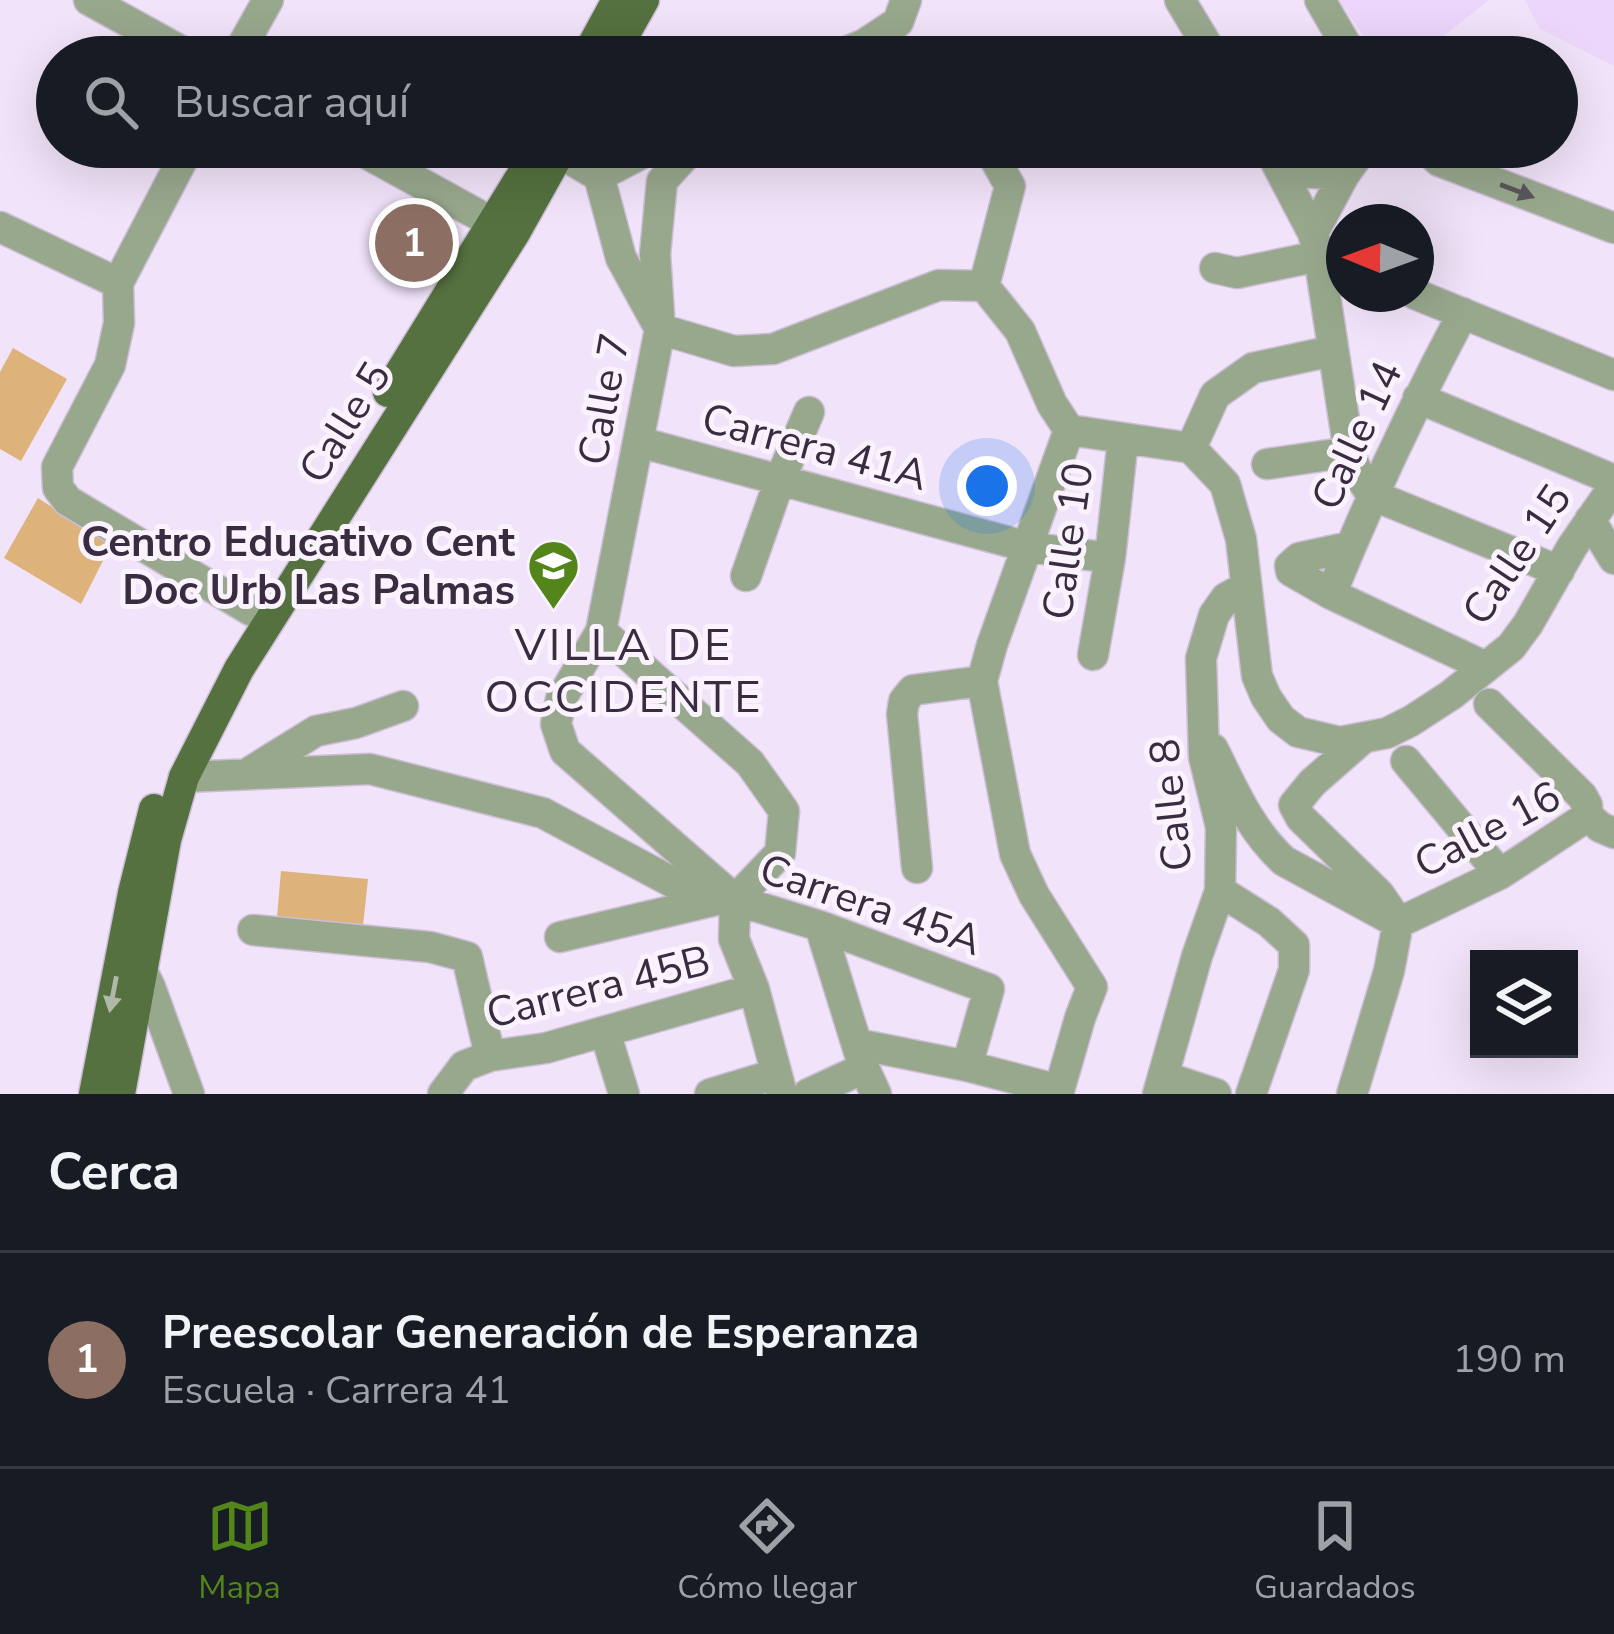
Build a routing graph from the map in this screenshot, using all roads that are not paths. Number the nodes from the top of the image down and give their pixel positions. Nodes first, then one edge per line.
1 (88, 0) edge
2 (268, 0) edge
3 (617, 0) edge
4 (644, 0) edge
5 (906, 0) edge
6 (1180, 0) edge
7 (1320, 0) edge
8 (154, 36) edge
9 (248, 36) edge
10 (597, 36) edge
11 (624, 36) edge
12 (877, 36) edge
13 (1201, 36) edge
14 (1341, 36) edge
15 (178, 168) edge
16 (393, 168) edge
17 (539, 168) edge
18 (545, 168) edge
19 (586, 168) edge
20 (614, 168) edge
21 (674, 168) edge
22 (1000, 168) edge
23 (1280, 168) edge
24 (1314, 168) edge
25 (1350, 168) edge
26 (1457, 168) edge
27 (1345, 175) junction
28 (599, 176) junction
29 (494, 223) junction
30 (0, 227) edge
31 (1614, 228) edge
32 (1325, 252) edge
33 (1215, 268) dead end
34 (118, 283) junction
35 (984, 286) junction
36 (1434, 302) edge
37 (1463, 313) junction
38 (660, 328) junction
39 (1332, 351) junction
40 (1614, 375) edge
41 (1418, 398) junction
42 (808, 412) dead end
43 (1069, 430) junction
44 (1124, 440) junction
45 (639, 442) junction
46 (1191, 448) junction
47 (1349, 452) junction
48 (1268, 464) dead end
49 (779, 482) junction
50 (1614, 483) edge
51 (1372, 494) junction
52 (1590, 520) junction
53 (1028, 547) junction
54 (1350, 548) junction
55 (1110, 558) junction
56 (1614, 559) edge
57 (1559, 571) junction
58 (746, 576) dead end
59 (1246, 587) junction
60 (1331, 594) junction
61 (252, 611) junction
62 (601, 631) junction
63 (1093, 655) dead end
64 (1486, 668) junction
65 (982, 681) junction
66 (1489, 704) dead end
67 (403, 706) dead end
68 (1203, 729) junction
69 (1361, 740) junction
70 (1406, 761) dead end
71 (244, 775) junction
72 (184, 776) junction
73 (1601, 825) edge
74 (917, 868) dead end
75 (1500, 874) junction
76 (1220, 891) junction
77 (730, 899) junction
78 (1398, 923) junction
79 (820, 926) junction
80 (253, 929) dead end
81 (560, 938) dead end
82 (142, 971) junction
83 (754, 989) junction
84 (605, 1032) junction
85 (477, 1061) junction
86 (968, 1066) junction
87 (866, 1069) edge
88 (779, 1084) edge
89 (1161, 1086) edge
90 (1058, 1092) edge
91 (94, 1094) edge
92 (120, 1094) edge
93 (189, 1094) edge
94 (443, 1094) edge
95 (624, 1094) edge
96 (710, 1094) edge
97 (808, 1094) edge
98 (1216, 1094) edge
99 (1251, 1094) edge
100 (1352, 1094) edge

1 - 8 street
2 - 9 street
3 - 10 main road
4 - 11 main road
5 - 12 street
6 - 13 street
7 - 14 street
15 - 34 street
16 - 29 street
17 - 29 main road, Calle 5
18 - 72 main road, Calle 5
19 - 28 street
20 - 28 street
21 - 38 street, Calle 7
22 - 35 street
23 - 32 street
24 - 27 street
25 - 27 street
26 -> 31 street
27 - 32 street
28 - 38 street
29 - 61 main road, Calle 5
30 - 34 street
32 - 33 street
32 - 39 street
34 - 61 street
35 - 38 street
35 - 43 street
36 - 37 street
37 - 40 street
37 - 41 street, Calle 14
38 - 45 street, Calle 7
39 - 46 street
39 - 47 street
41 - 50 street
41 - 51 street, Calle 14
42 - 49 street
43 - 44 street
43 - 53 street
44 - 46 street
44 - 55 street, Calle 10
45 - 49 street, Carrera 41A
45 - 62 street, Calle 7
46 - 59 street
47 - 48 street
47 - 51 street
49 - 53 street, Carrera 41A
49 - 58 street
50 - 52 street, Calle 15
51 - 54 street, Calle 14
51 - 57 street
52 - 56 street
52 - 57 street, Calle 15
53 - 55 street, Carrera 41A
53 - 65 street
54 - 60 street, Calle 14
54 - 60 street
55 - 63 street, Calle 10
57 - 64 street, Calle 15
59 - 68 street, Calle 8
59 - 69 street, Calle 15
60 - 64 street
61 -> 91 main road, Calle 5
62 - 77 street, Calle 7
62 - 77 street
64 - 69 street, Calle 15
65 - 74 street
65 - 90 street
66 - 73 street
67 - 71 street
68 - 76 street, Calle 8
68 - 78 street
69 - 78 street, Calle 15
70 - 75 street
71 - 72 street, Carrera 45A
71 - 77 street, Carrera 45A
72 - 82 main road, Calle 5
73 - 75 street, Calle 16
75 - 78 street, Calle 16
76 - 89 street, Calle 8
76 - 99 street
77 - 79 street, Carrera 45A
77 - 81 street, Carrera 45A
77 - 83 street
78 - 100 street
79 - 86 street, Carrera 45A
79 - 87 street
80 - 85 street
82 - 92 main road, Calle 5
82 - 93 street
83 - 84 street, Carrera 45B
83 - 88 street
84 - 85 street, Carrera 45B
84 - 95 street
85 - 94 street
86 - 87 street
86 - 90 street
87 - 97 street
88 - 96 street
89 - 98 street

